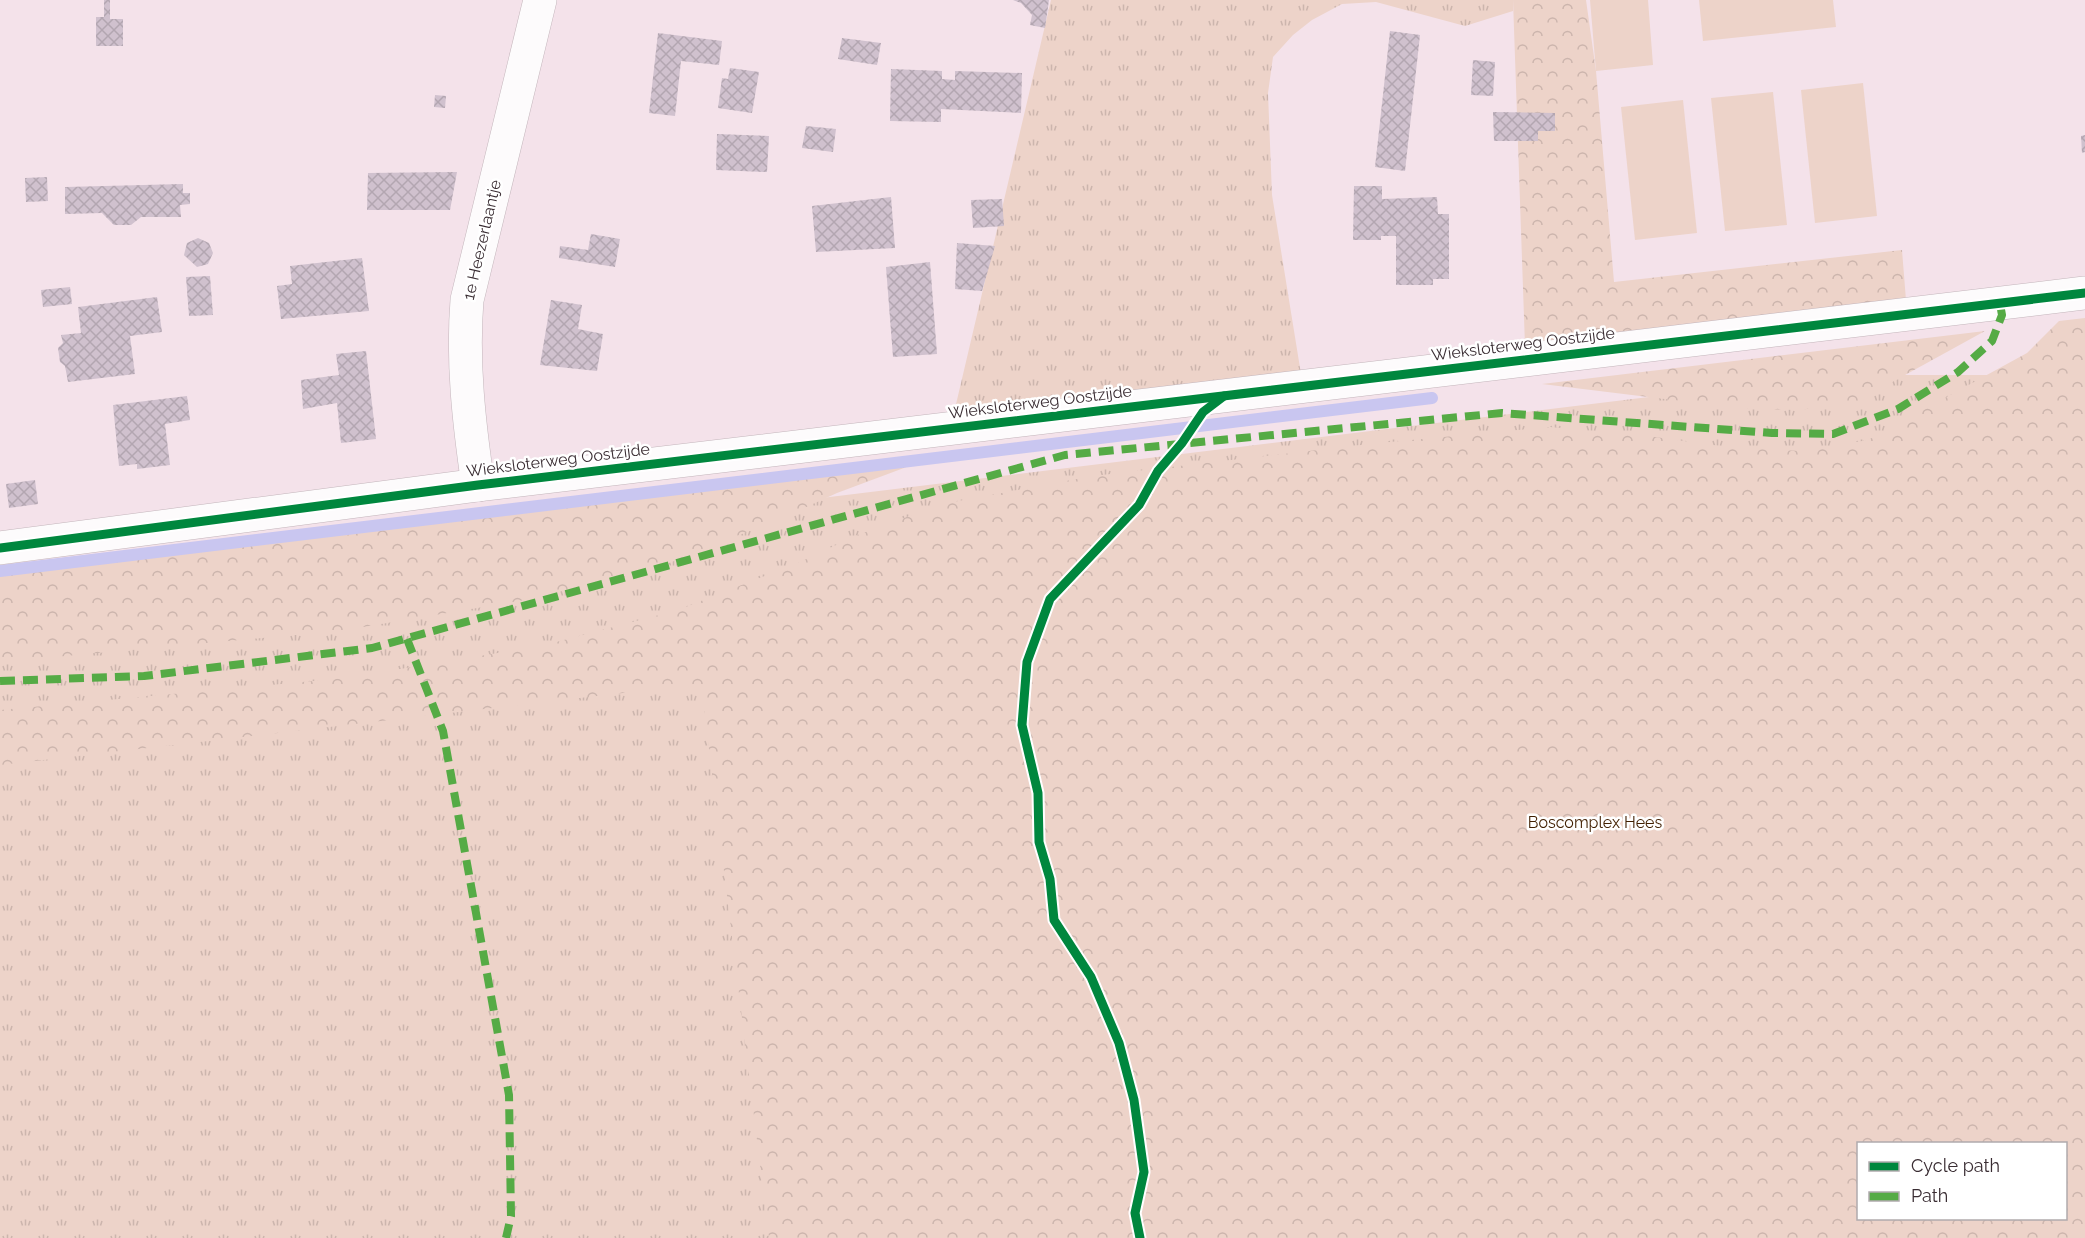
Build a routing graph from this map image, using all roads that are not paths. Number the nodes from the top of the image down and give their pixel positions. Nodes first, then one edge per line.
1 (540, 0) edge
2 (2085, 293) edge
3 (478, 485) junction
4 (0, 548) edge

1 - 3 street, 1e Heezerlaantje
2 - 3 street, Wieksloterweg Oostzijde
3 - 4 street, Wieksloterweg Oostzijde

